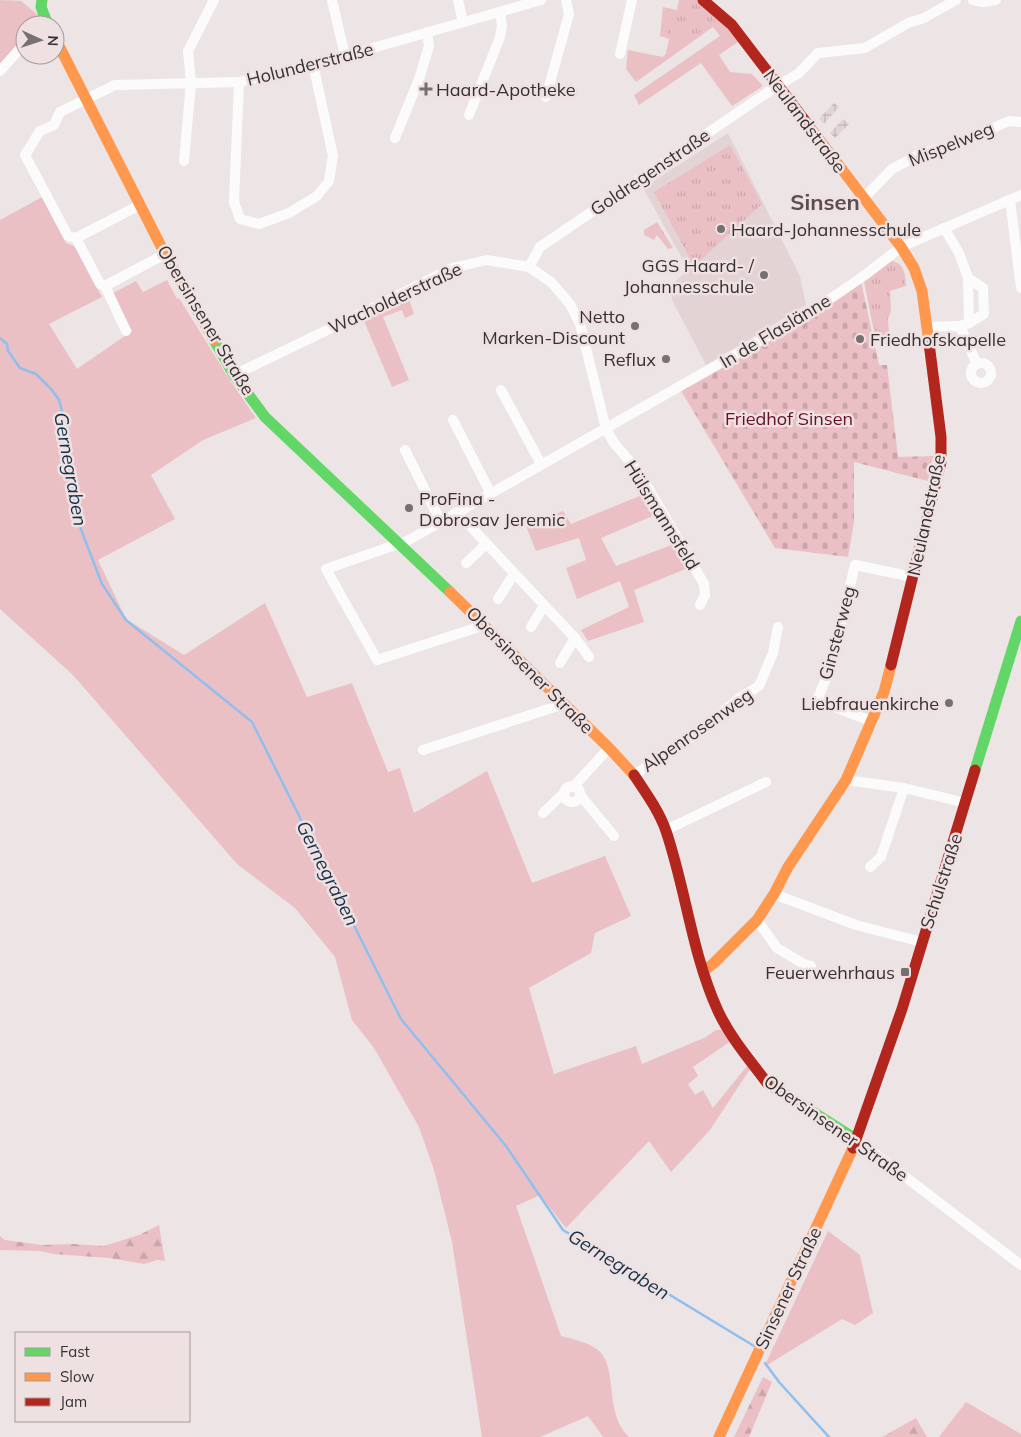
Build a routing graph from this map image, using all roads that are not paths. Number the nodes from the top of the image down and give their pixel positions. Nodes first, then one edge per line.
1 (42, 0) edge
2 (214, 0) edge
3 (332, 0) edge
4 (458, 0) edge
5 (541, 0) edge
6 (566, 0) edge
7 (632, 0) edge
8 (703, 0) edge
9 (956, 0) edge
10 (973, 0) edge
11 (996, 0) edge
12 (500, 12) junction
13 (43, 15) edge
14 (463, 22) junction
15 (427, 32) junction
16 (15, 54) edge
17 (620, 54) dead end
18 (345, 56) junction
19 (65, 57) edge
20 (313, 64) junction
21 (0, 71) edge
22 (239, 82) junction
23 (191, 83) junction
24 (778, 85) junction
25 (86, 98) junction
26 (546, 98) dead end
27 (469, 115) dead end
28 (1021, 122) edge
29 (395, 138) dead end
30 (184, 161) dead end
31 (1021, 195) edge
32 (863, 199) junction
33 (1010, 200) junction
34 (140, 205) junction
35 (944, 228) junction
36 (76, 238) junction
37 (901, 247) junction
38 (166, 254) junction
39 (529, 267) junction
40 (968, 278) junction
41 (105, 286) junction
42 (1021, 288) edge
43 (964, 324) junction
44 (927, 327) junction
45 (126, 331) dead end
46 (977, 364) dead end
47 (234, 375) junction
48 (501, 390) dead end
49 (453, 420) dead end
50 (606, 429) junction
51 (405, 450) dead end
52 (540, 464) junction
53 (491, 494) junction
54 (457, 512) junction
55 (441, 522) junction
56 (400, 544) junction
57 (486, 544) junction
58 (466, 563) dead end
59 (514, 574) junction
60 (913, 577) junction
61 (498, 599) dead end
62 (700, 605) dead end
63 (544, 606) junction
64 (1021, 621) edge
65 (485, 625) junction
66 (531, 627) dead end
67 (778, 627) dead end
68 (576, 638) junction
69 (589, 657) dead end
70 (560, 662) dead end
71 (564, 704) junction
72 (873, 722) junction
73 (609, 748) junction
74 (423, 750) dead end
75 (634, 775) junction
76 (846, 780) junction
77 (766, 782) dead end
78 (904, 788) junction
79 (569, 789) junction
80 (966, 803) junction
81 (543, 813) dead end
82 (666, 830) junction
83 (614, 836) dead end
84 (870, 868) dead end
85 (774, 894) junction
86 (757, 920) junction
87 (922, 942) junction
88 (811, 966) dead end
89 (703, 971) junction
90 (857, 1140) junction
91 (1021, 1265) edge
92 (720, 1437) edge

1 - 13 street
2 - 23 street
3 - 18 street
4 - 14 street
5 - 12 street, Holunderstraße
6 - 26 street
7 - 17 street
8 - 24 street, Neulandstraße
9 - 24 street, Goldregenstraße
10 - 11 street
12 - 14 street, Holunderstraße
12 - 27 street
14 - 15 street, Holunderstraße
15 - 18 street, Holunderstraße
15 - 29 street
16 - 21 street
18 - 20 street, Holunderstraße
19 - 25 street, Obersinsener Straße
20 - 22 street, Holunderstraße
20 - 22 street
22 - 23 street, Holunderstraße
23 - 25 street, Holunderstraße
23 - 30 street
24 - 32 street, Neulandstraße
24 - 39 street, Goldregenstraße
25 - 34 street, Obersinsener Straße
25 - 36 street, Holunderstraße
28 - 32 street, Mispelweg
31 - 33 street, In de Flaslänne
32 - 37 street, Neulandstraße
33 - 35 street, In de Flaslänne
33 - 42 street
34 - 36 street
34 - 38 street, Obersinsener Straße
35 - 37 street, In de Flaslänne
35 - 40 street
36 - 41 street
37 - 44 street, Neulandstraße
37 - 50 street, In de Flaslänne
38 - 41 street
38 - 47 street, Obersinsener Straße
39 - 47 street, Wacholderstraße
39 - 50 street, Wacholderstraße
40 - 43 street
40 - 43 street
41 - 45 street
43 - 44 street
43 - 46 street
44 - 60 street, Neulandstraße
47 - 56 street, Obersinsener Straße
48 - 52 street
49 - 53 street
50 - 52 street, In de Flaslänne
50 - 62 street, Hülsmannsfeld
51 - 55 street
52 - 53 street, In de Flaslänne
53 - 54 street, In de Flaslänne
54 - 55 street, In de Flaslänne
54 - 57 street
55 - 56 street, In de Flaslänne
56 - 65 street, Obersinsener Straße
56 - 65 street, In de Flaslänne
57 - 58 street
57 - 59 street
59 - 61 street
59 - 63 street
60 - 72 street, Neulandstraße
60 - 72 street, Ginsterweg
63 - 66 street
63 - 68 street
64 - 80 street, Schulstraße
65 - 71 street, Obersinsener Straße
67 - 75 street, Alpenrosenweg
68 - 69 street
68 - 70 street
71 - 73 street, Obersinsener Straße
71 - 74 street
72 - 76 street, Neulandstraße
73 - 75 street, Obersinsener Straße
73 - 79 street
75 - 82 street, Obersinsener Straße
76 - 78 street
76 - 85 street, Neulandstraße
77 - 82 street
78 - 80 street
78 - 84 street
79 - 81 street
79 - 83 street
80 - 87 street, Schulstraße
82 - 89 street, Obersinsener Straße
85 - 86 street, Neulandstraße
85 - 87 street
86 - 88 street
86 - 89 street, Neulandstraße
87 - 90 street, Schulstraße
89 - 90 street, Obersinsener Straße
90 - 91 street, Obersinsener Straße
90 - 92 street, Sinsener Straße

